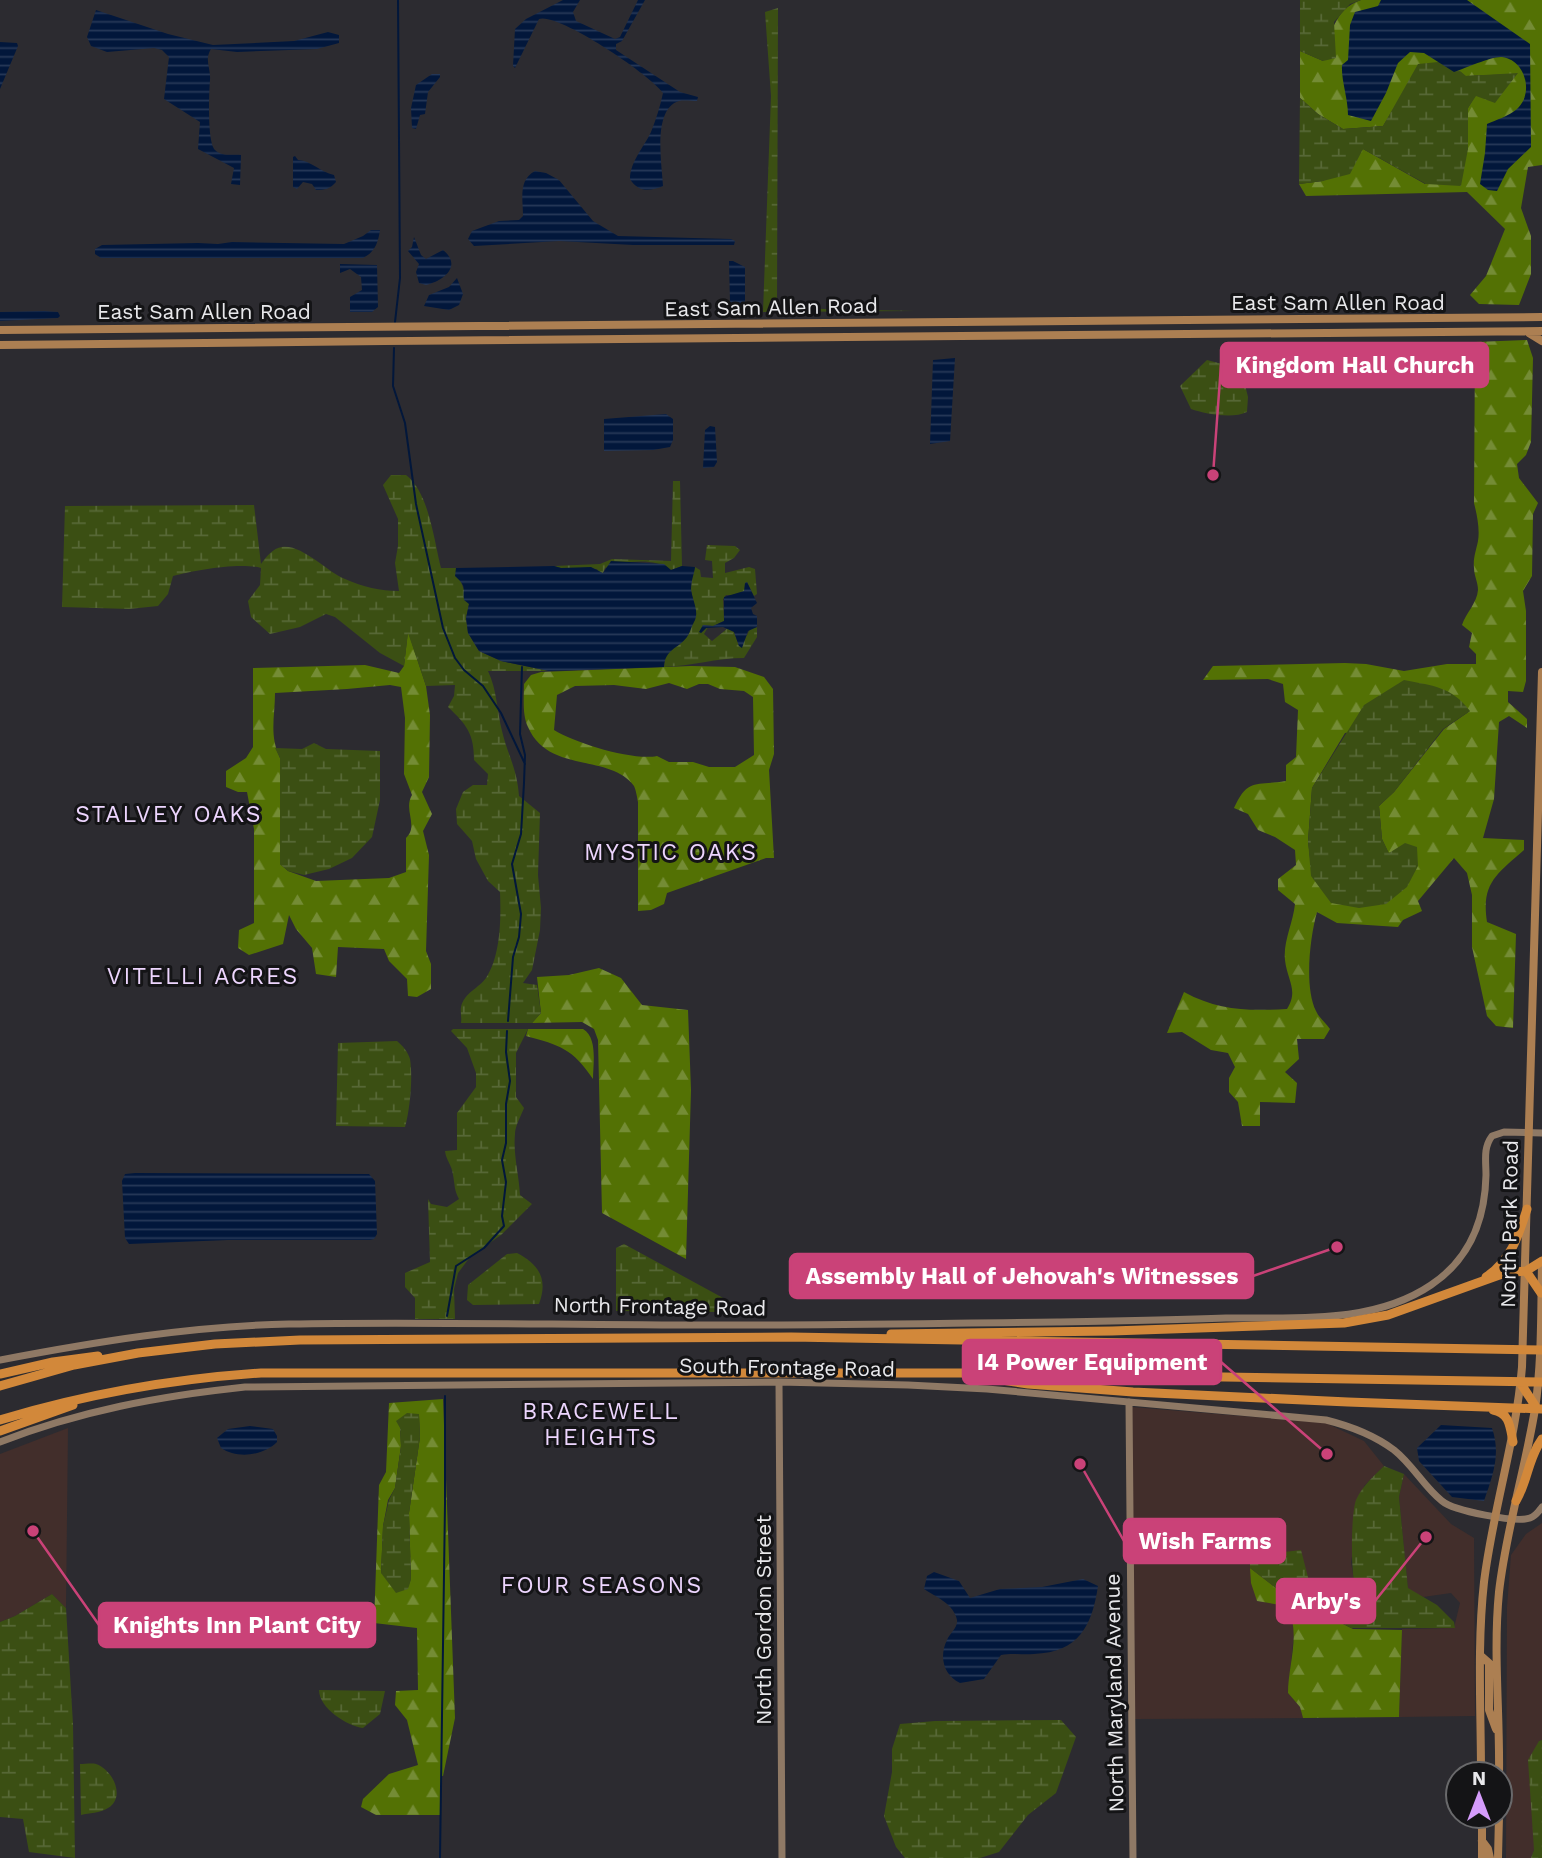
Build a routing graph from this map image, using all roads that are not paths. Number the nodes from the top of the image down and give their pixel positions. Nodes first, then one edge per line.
1 (1542, 317) edge
2 (0, 330) edge
3 (1519, 331) junction
4 (1542, 331) edge
5 (1542, 341) edge
6 (0, 345) edge
7 (1542, 672) edge
8 (1529, 1133) junction
9 (1542, 1133) edge
10 (1527, 1209) junction
11 (1542, 1263) edge
12 (1526, 1270) junction
13 (1479, 1283) junction
14 (1541, 1293) edge
15 (792, 1337) junction
16 (1542, 1350) edge
17 (138, 1353) junction
18 (0, 1360) edge
19 (969, 1373) junction
20 (0, 1374) edge
21 (779, 1382) junction
22 (1542, 1382) edge
23 (1521, 1384) junction
24 (0, 1386) edge
25 (114, 1391) junction
26 (1129, 1402) junction
27 (1518, 1407) junction
28 (1477, 1408) junction
29 (1539, 1408) edge
30 (0, 1420) edge
31 (0, 1431) edge
32 (1542, 1439) edge
33 (1513, 1441) junction
34 (0, 1442) edge
35 (1516, 1501) junction
36 (1542, 1507) edge
37 (1496, 1516) junction
38 (1512, 1518) junction
39 (1481, 1656) junction
40 (1498, 1732) junction
41 (1481, 1760) edge
42 (1499, 1760) edge
43 (1482, 1830) edge
44 (1499, 1830) edge
45 (1482, 1841) junction
46 (782, 1858) edge
47 (1133, 1858) edge
48 (1482, 1858) edge
49 (1490, 1858) edge
50 (1498, 1858) edge

1 - 2 main road, East Sam Allen Road
3 - 4 main road, East Sam Allen Road
3 - 5 main road
3 - 6 main road, East Sam Allen Road
7 - 8 main road, North Park Road
8 - 9 street, North Frontage Road
8 - 10 main road, North Park Road
8 - 18 street, North Frontage Road
10 - 12 main road, North Park Road
10 - 13 highway
11 - 12 highway
11 - 14 main road, North Park Road
12 - 13 highway
12 - 14 highway
12 - 23 main road, North Park Road
13 - 15 highway
14 - 29 main road, North Park Road
15 - 16 highway
15 - 17 highway
17 - 20 highway
17 - 24 highway
19 - 22 highway
19 - 25 highway
19 - 28 highway
21 - 26 street, South Frontage Road
21 - 34 street, South Frontage Road
21 - 46 street, North Gordon Street
23 - 27 main road, North Park Road
23 - 29 highway
25 - 30 highway
25 - 31 highway
26 - 37 street, South Frontage Road
26 - 47 street, North Maryland Avenue
27 - 28 highway
27 - 29 highway
27 - 33 main road, North Park Road
28 - 33 highway
29 - 35 main road, North Park Road
32 - 35 highway
33 - 37 main road, North Park Road
35 - 38 main road, North Park Road
36 - 38 street, South Frontage Road
37 - 38 street, South Frontage Road
37 - 39 main road, North Park Road
38 - 40 main road, North Park Road
39 - 40 main road
39 - 41 main road, North Park Road
40 - 42 main road, North Park Road
43 - 45 main road
44 - 50 main road
45 - 48 main road
45 - 49 main road

